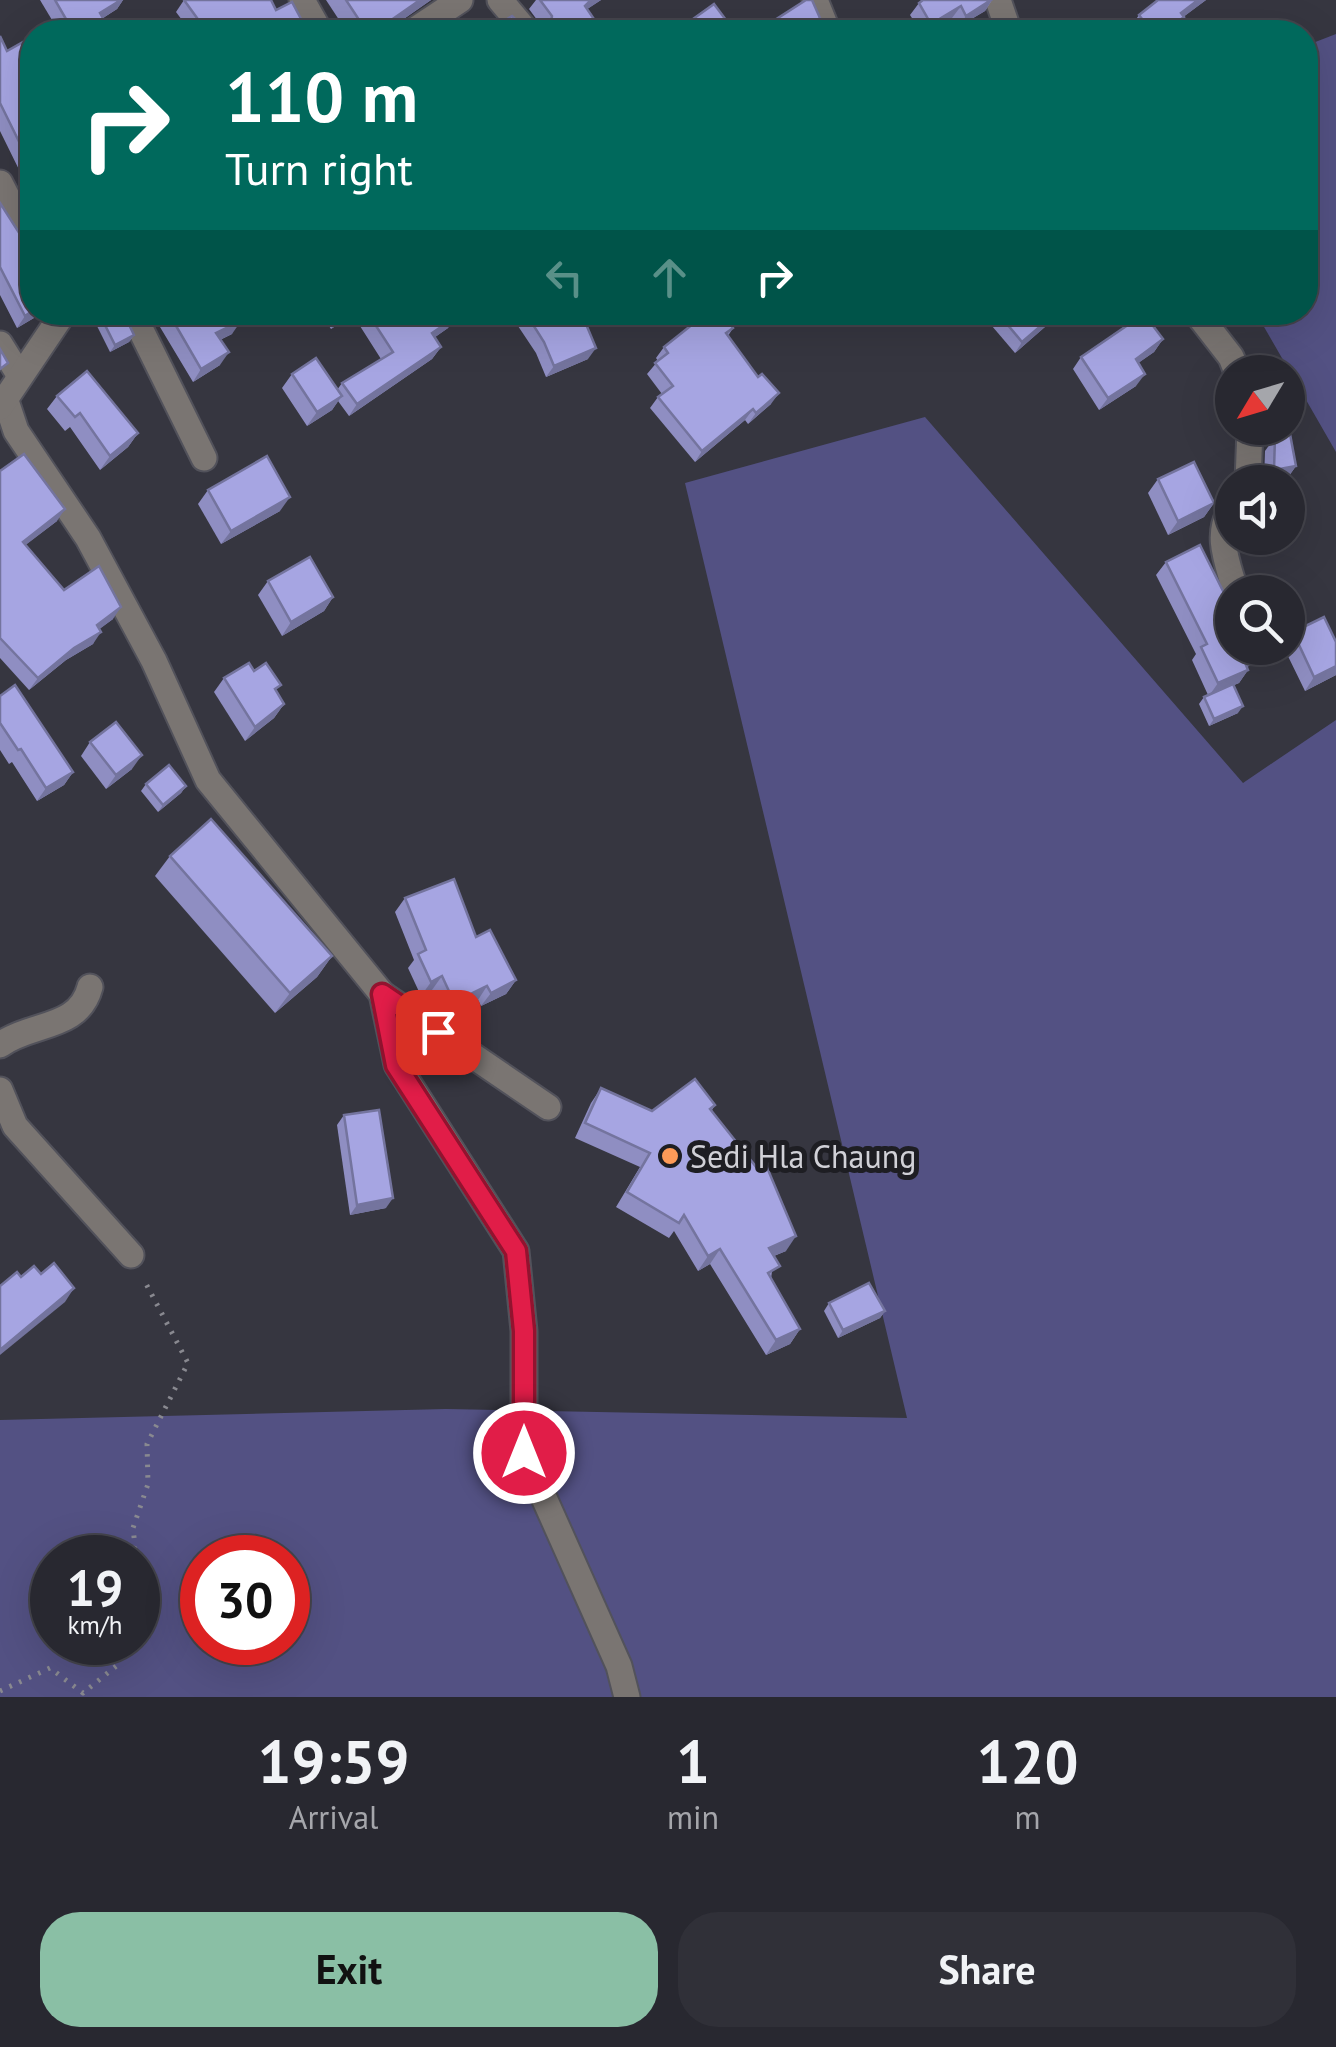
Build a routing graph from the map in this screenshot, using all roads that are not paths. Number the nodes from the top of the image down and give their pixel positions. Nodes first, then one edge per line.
1 (460, 0) edge
2 (500, 0) edge
3 (430, 20) edge
4 (517, 20) edge
5 (0, 183) edge
6 (20, 222) edge
7 (55, 325) edge
8 (138, 325) edge
9 (1206, 325) edge
10 (0, 344) edge
11 (1230, 355) edge
12 (20, 376) junction
13 (3, 404) edge
14 (204, 458) dead end
15 (90, 987) dead end
16 (382, 994) junction
17 (0, 1045) edge
18 (0, 1090) edge
19 (548, 1106) dead end
20 (131, 1255) road end
21 (627, 1697) edge

1 - 3 street
2 - 4 street
5 - 6 street
7 - 12 street
8 - 14 street
9 - 11 street
10 - 12 street
12 - 13 street
13 - 16 street
15 - 17 street
16 - 19 street
16 - 21 street
18 - 20 street

